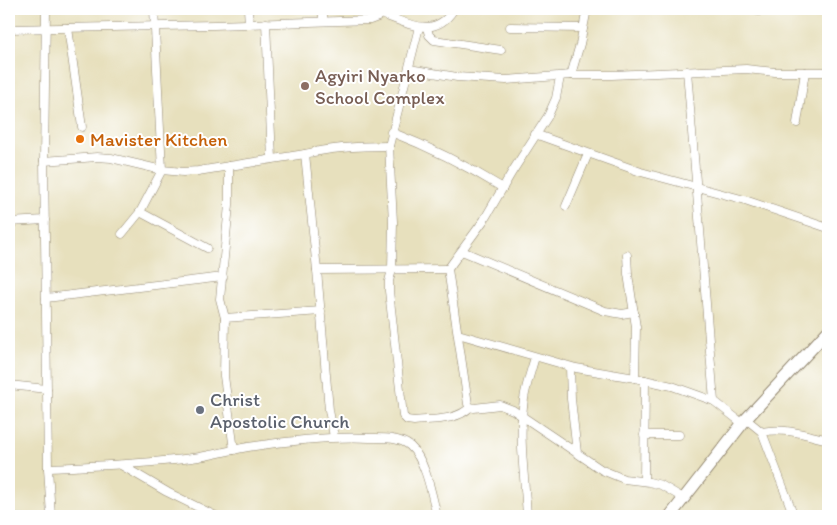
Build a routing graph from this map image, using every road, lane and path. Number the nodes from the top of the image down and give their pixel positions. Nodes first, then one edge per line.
1 (46, 9) edge
2 (154, 9) edge
3 (248, 9) edge
4 (323, 9) edge
5 (454, 9) edge
6 (587, 9) edge
7 (746, 9) edge
8 (766, 9) edge
9 (382, 11) edge
10 (323, 21) junction
11 (266, 23) junction
12 (249, 24) junction
13 (156, 25) junction
14 (423, 27) junction
15 (510, 27) dead end
16 (46, 28) junction
17 (68, 28) junction
18 (582, 28) junction
19 (9, 29) edge
20 (501, 50) dead end
21 (409, 69) junction
22 (687, 71) junction
23 (805, 72) junction
24 (828, 72) edge
25 (571, 74) junction
26 (560, 77) junction
27 (797, 123) dead end
28 (82, 126) dead end
29 (391, 132) junction
30 (536, 134) junction
31 (389, 146) junction
32 (305, 154) junction
33 (588, 154) junction
34 (272, 159) junction
35 (44, 161) junction
36 (229, 166) junction
37 (162, 170) junction
38 (697, 186) junction
39 (503, 188) junction
40 (566, 206) dead end
41 (140, 212) junction
42 (45, 220) junction
43 (9, 222) edge
44 (828, 228) edge
45 (122, 234) dead end
46 (207, 248) dead end
47 (462, 252) junction
48 (627, 255) dead end
49 (448, 269) junction
50 (318, 270) junction
51 (392, 270) junction
52 (223, 277) junction
53 (46, 298) junction
54 (321, 311) junction
55 (634, 312) junction
56 (225, 318) junction
57 (828, 331) edge
58 (458, 334) junction
59 (535, 357) junction
60 (570, 367) junction
61 (636, 378) junction
62 (645, 380) junction
63 (9, 385) edge
64 (47, 389) junction
65 (714, 401) junction
66 (470, 407) junction
67 (522, 415) junction
68 (744, 421) junction
69 (762, 432) junction
70 (644, 435) junction
71 (679, 435) dead end
72 (334, 438) junction
73 (828, 440) edge
74 (234, 450) junction
75 (577, 454) junction
76 (121, 465) junction
77 (48, 468) junction
78 (644, 481) junction
79 (683, 498) junction
80 (51, 516) edge
81 (216, 516) edge
82 (437, 516) edge
83 (527, 516) edge
84 (670, 516) edge
85 (794, 516) edge

1 - 16 street
2 - 13 street
3 - 12 street
4 - 10 street
5 - 14 street
6 - 18 street
7 - 8 street
9 - 10 street
9 - 14 street
10 - 11 street
11 - 12 street
11 - 34 street
12 - 13 street
13 - 17 street
13 - 37 street
14 - 20 street
14 - 21 street
15 - 18 street
16 - 17 street
16 - 19 street
16 - 35 street
17 - 28 street
18 - 25 street
21 - 26 street
21 - 29 street
22 - 23 street
22 - 25 street
22 - 38 street
23 - 24 street
23 - 27 street
25 - 26 street
26 - 30 street
29 - 31 street
29 - 39 street
30 - 33 street
30 - 39 street
31 - 32 street
31 - 51 street
32 - 34 street
32 - 50 street
33 - 38 street
33 - 40 street
34 - 36 street
35 - 37 street
35 - 42 street
36 - 37 street
36 - 52 street
37 - 41 street
38 - 44 street
38 - 65 street
39 - 47 street
41 - 45 street
41 - 46 street
42 - 43 street
42 - 53 street
47 - 49 street
47 - 55 street
48 - 55 street
49 - 51 street
49 - 58 street
50 - 51 street
50 - 54 street
51 - 66 street
52 - 53 street
52 - 56 street
53 - 64 street
54 - 56 street
54 - 72 street
55 - 61 street
56 - 74 street
57 - 68 main road
58 - 59 street
58 - 66 street
59 - 60 street
59 - 67 street
60 - 61 street
60 - 75 street
61 - 62 street
62 - 65 street
62 - 70 street
63 - 64 street
64 - 77 street
65 - 68 street
66 - 67 street
67 - 75 street
67 - 83 street
68 - 69 street
68 - 79 main road
69 - 73 street
69 - 85 street
70 - 71 street
70 - 78 street
72 - 74 street
72 - 82 street
74 - 76 street
75 - 78 street
76 - 77 street
76 - 81 street
77 - 80 street
78 - 79 street
79 - 84 main road

